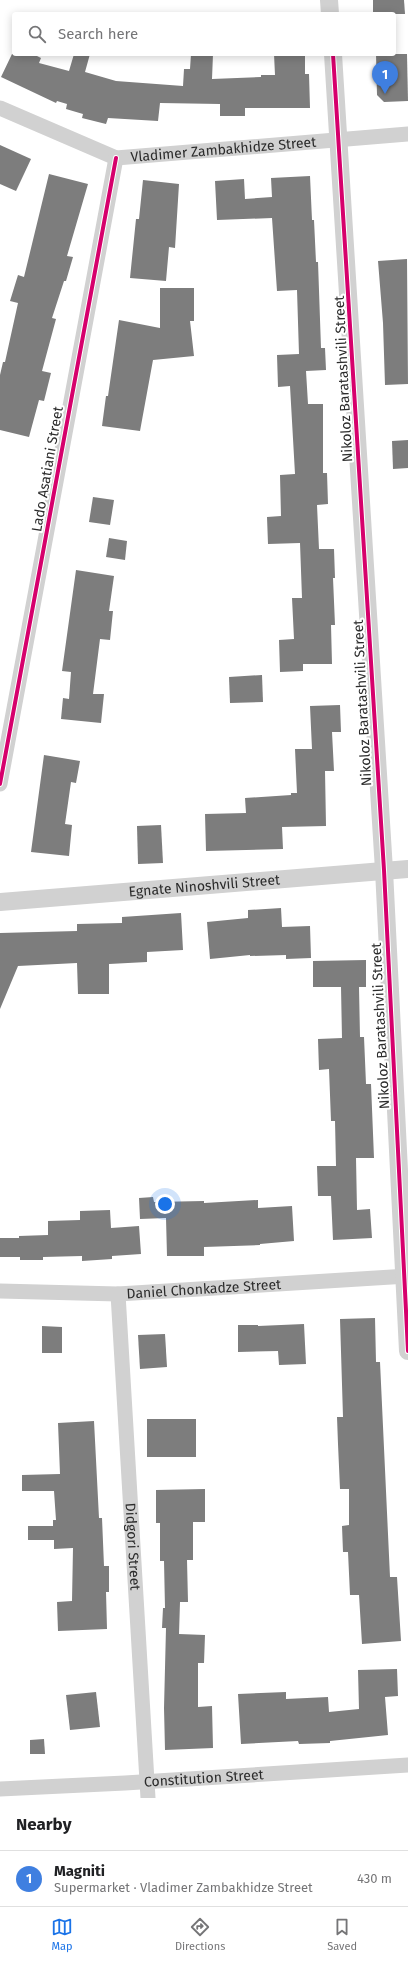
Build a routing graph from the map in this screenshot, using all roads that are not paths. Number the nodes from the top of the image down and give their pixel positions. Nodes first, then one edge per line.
1 (329, 0) edge
2 (330, 12) edge
3 (333, 56) edge
4 (0, 108) edge
5 (408, 134) edge
6 (340, 139) junction
7 (116, 158) junction
8 (0, 784) edge
9 (408, 869) edge
10 (384, 870) junction
11 (0, 902) edge
12 (406, 1276) edge
13 (0, 1290) edge
14 (118, 1294) junction
15 (408, 1351) edge
16 (408, 1765) edge
17 (147, 1782) junction
18 (0, 1789) edge
19 (148, 1798) edge

1 - 2 street
3 - 6 street, Nikoloz Baratashvili Street
4 - 7 street, Vladimer Zambakhidze Street
5 - 6 street, Vladimer Zambakhidze Street
6 - 7 street, Vladimer Zambakhidze Street
6 - 10 street, Nikoloz Baratashvili Street
7 - 8 street, Lado Asatiani Street
9 - 10 street, Egnate Ninoshvili Street
10 - 11 street, Egnate Ninoshvili Street
10 - 12 street, Nikoloz Baratashvili Street
12 - 14 street, Daniel Chonkadze Street
12 - 15 street, Nikoloz Baratashvili Street
13 - 14 street, Daniel Chonkadze Street
14 - 17 street, Didgori Street
16 - 17 street, Constitution Street
17 - 18 street, Constitution Street
17 - 19 street, Didgori Street

